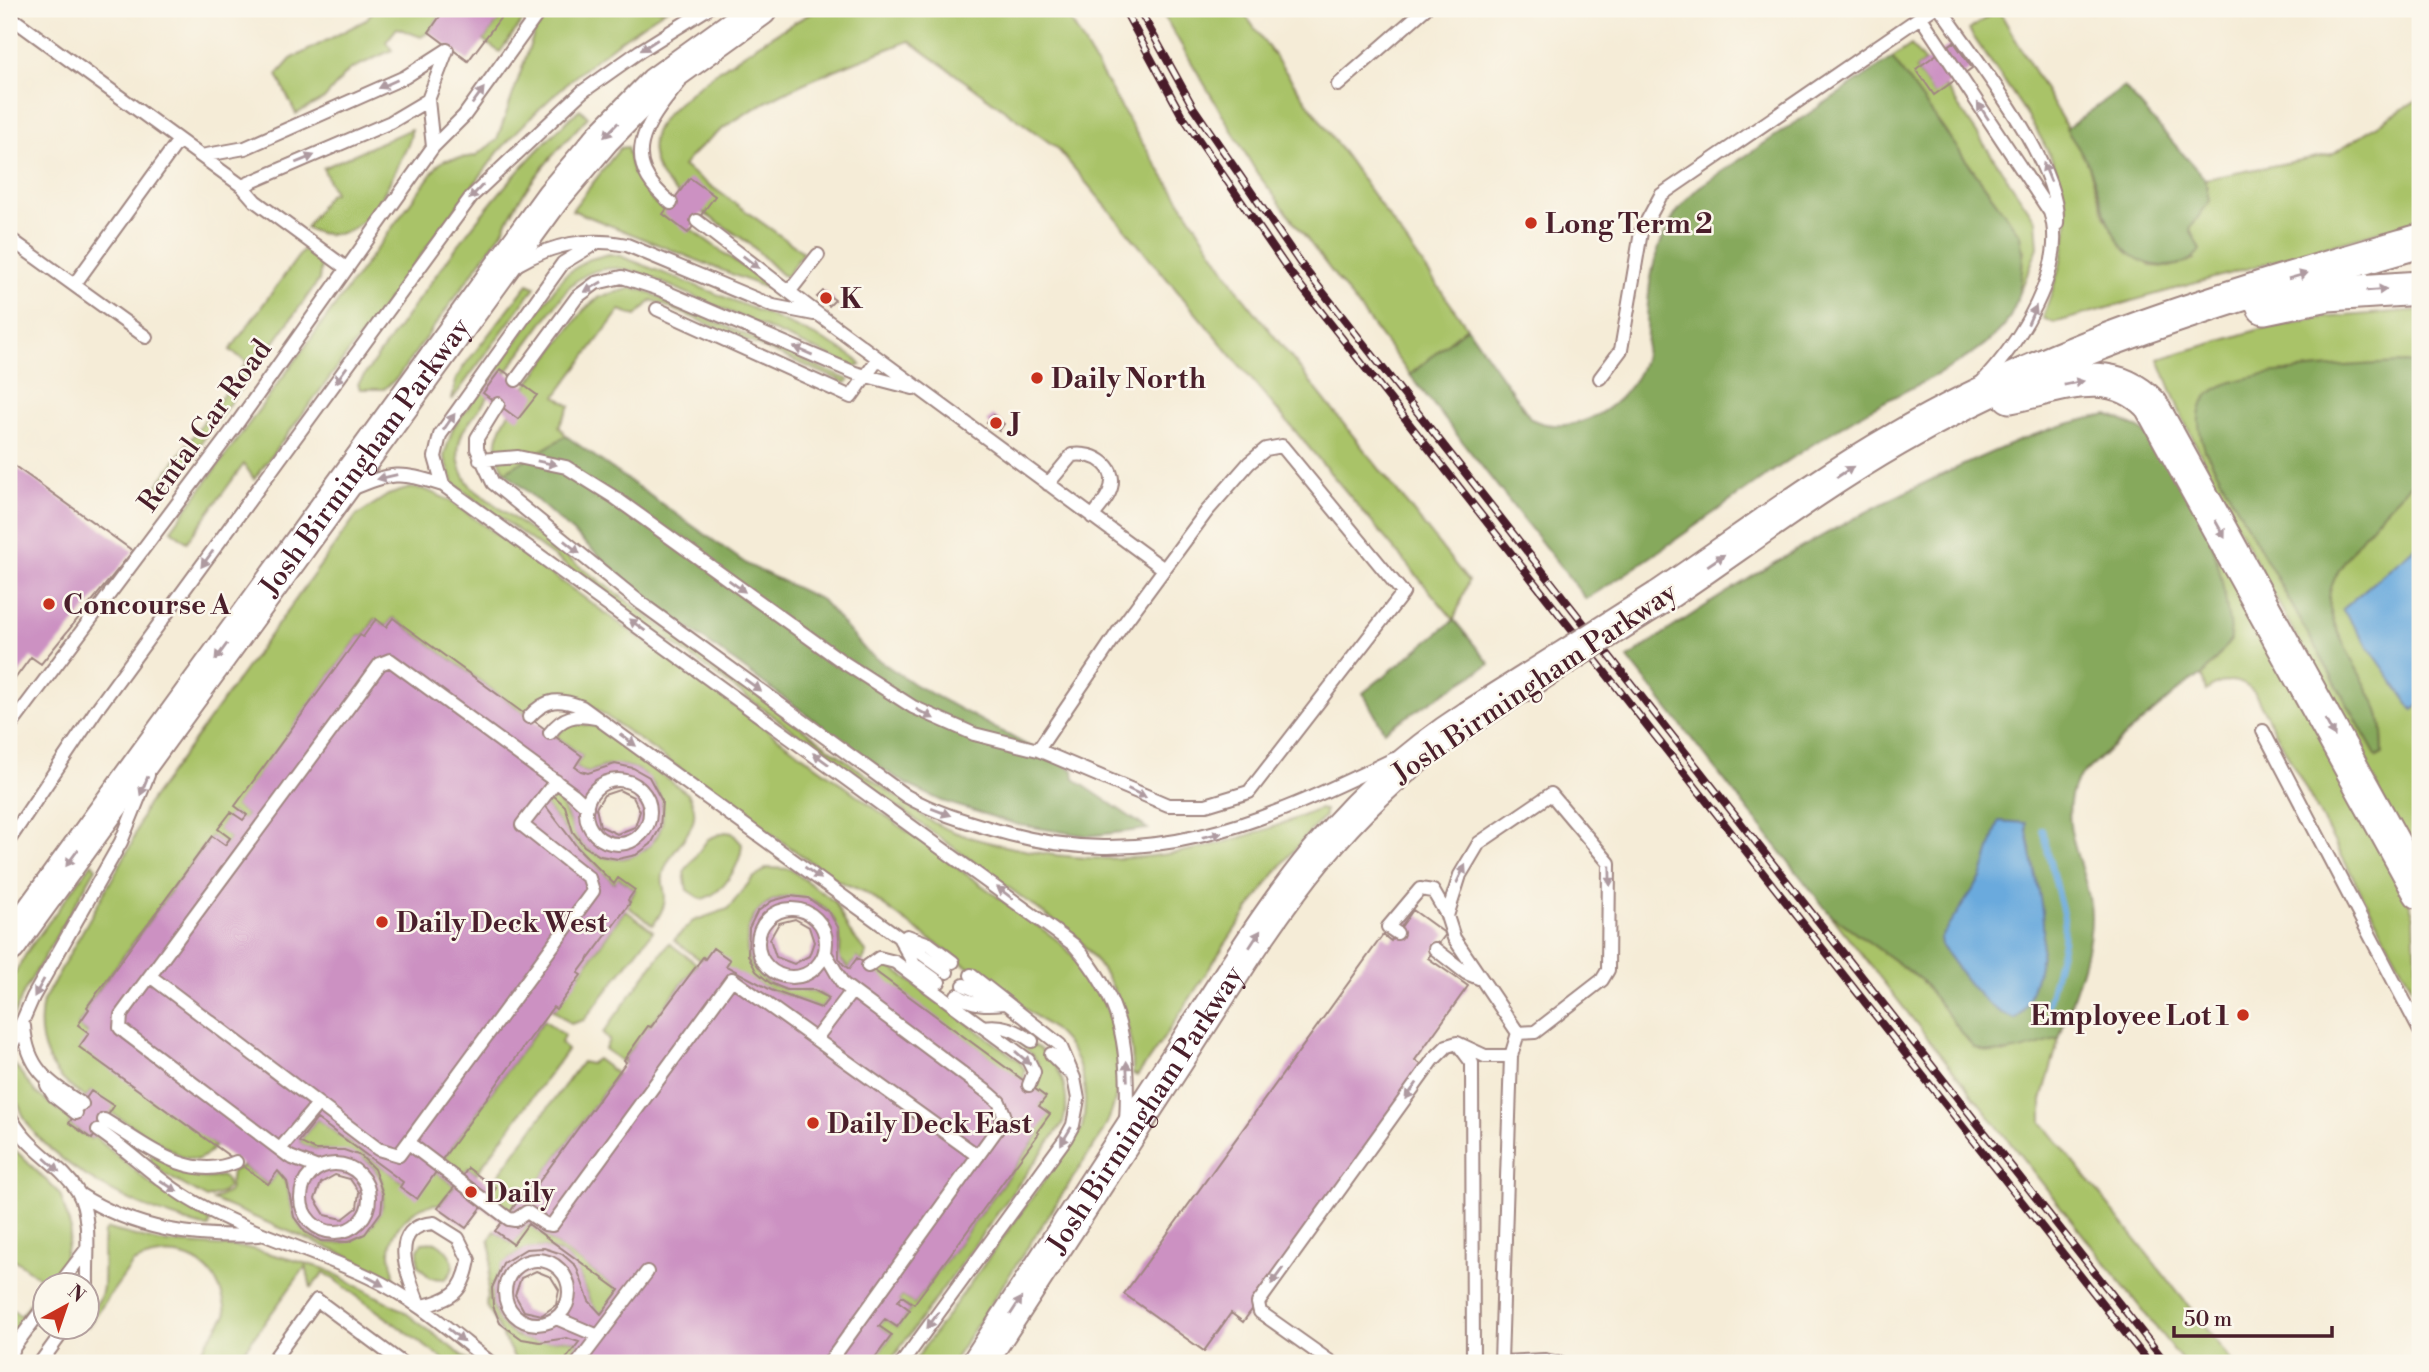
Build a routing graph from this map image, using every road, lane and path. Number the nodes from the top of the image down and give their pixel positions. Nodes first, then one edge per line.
1 (541, 9) edge
2 (760, 9) edge
3 (1425, 9) edge
4 (1932, 9) edge
5 (1941, 9) edge
6 (9, 16) edge
7 (1920, 16) junction
8 (712, 23) edge
9 (1338, 85) dead end
10 (428, 100) junction
11 (179, 139) junction
12 (433, 147) junction
13 (201, 156) junction
14 (242, 186) junction
15 (671, 203) dead end
16 (697, 220) dead end
17 (9, 238) edge
18 (2054, 238) junction
19 (2420, 241) edge
20 (596, 242) junction
21 (818, 255) dead end
22 (346, 268) junction
23 (491, 278) junction
24 (74, 285) junction
25 (2420, 288) edge
26 (789, 292) junction
27 (657, 309) dead end
28 (818, 314) junction
29 (2117, 336) junction
30 (146, 337) dead end
31 (878, 359) junction
32 (866, 376) junction
33 (1600, 378) dead end
34 (516, 380) dead end
35 (919, 389) junction
36 (498, 404) dead end
37 (1959, 405) junction
38 (480, 460) junction
39 (1048, 484) junction
40 (443, 485) junction
41 (333, 497) junction
42 (1092, 517) junction
43 (1164, 569) junction
44 (529, 718) dead end
45 (597, 718) junction
46 (170, 723) junction
47 (9, 728) edge
48 (2263, 730) dead end
49 (550, 733) dead end
50 (1442, 736) junction
51 (1038, 750) junction
52 (556, 781) junction
53 (587, 807) junction
54 (9, 840) edge
55 (2420, 898) edge
56 (1447, 916) junction
57 (897, 933) junction
58 (1397, 933) dead end
59 (11, 943) edge
60 (1435, 949) dead end
61 (825, 953) junction
62 (868, 967) dead end
63 (150, 976) junction
64 (1480, 979) junction
65 (852, 991) junction
66 (1004, 1003) junction
67 (23, 1022) junction
68 (983, 1027) junction
69 (2420, 1031) edge
70 (1518, 1033) junction
71 (817, 1037) junction
72 (1032, 1041) dead end
73 (1457, 1043) junction
74 (9, 1052) edge
75 (1051, 1054) dead end
76 (1485, 1056) junction
77 (1511, 1056) junction
78 (1472, 1063) junction
79 (1074, 1078) junction
80 (1029, 1085) dead end
81 (318, 1104) junction
82 (79, 1109) dead end
83 (9, 1114) edge
84 (1125, 1140) junction
85 (410, 1144) junction
86 (280, 1149) junction
87 (978, 1156) junction
88 (236, 1162) dead end
89 (318, 1168) junction
90 (79, 1194) junction
91 (262, 1234) junction
92 (86, 1250) junction
93 (71, 1270) edge
94 (87, 1270) edge
95 (647, 1272) dead end
96 (420, 1307) junction
97 (556, 1318) junction
98 (32, 1322) edge
99 (596, 1335) junction
100 (57, 1340) edge
101 (11, 1348) edge
102 (1501, 1361) junction
103 (9, 1363) edge
104 (40, 1363) edge
105 (271, 1363) edge
106 (402, 1363) edge
107 (491, 1363) edge
108 (578, 1363) edge
109 (830, 1363) edge
110 (902, 1363) edge
111 (979, 1363) edge
112 (1332, 1363) edge
113 (1473, 1363) edge
114 (1480, 1363) edge
115 (1560, 1363) edge

12 -> 1 lane, Rental Car Road
2 - 8 main road, Josh Birmingham Parkway
3 - 9 lane
4 - 7 lane
18 -> 5 lane
6 - 11 lane
18 -> 7 lane
7 - 33 lane
8 - 15 lane
8 -> 23 main road, Josh Birmingham Parkway
8 -> 54 lane
10 - 12 lane
10 -> 13 lane
14 -> 10 lane
11 - 13 lane
11 - 24 lane
12 - 22 lane, Rental Car Road
13 - 14 lane
14 - 22 lane
16 -> 26 lane
17 - 24 lane
37 -> 18 lane
29 -> 19 main road, Josh Birmingham Parkway
20 - 23 lane
20 - 28 lane
40 -> 20 lane
21 - 26 lane
22 - 47 lane, Rental Car Road
23 - 41 main road, Josh Birmingham Parkway
24 - 30 lane
29 -> 25 main road, Josh Birmingham Parkway
26 - 28 lane
27 - 32 lane
28 - 31 lane
29 - 37 main road, Josh Birmingham Parkway
31 - 32 lane
31 - 35 lane
32 -> 34 lane
32 - 35 lane
35 - 39 lane
36 - 38 lane
50 -> 37 main road, Josh Birmingham Parkway, bridge
37 -> 55 main road
38 -> 50 lane
38 -> 51 lane
39 - 42 lane
39 - 42 lane
40 -> 41 lane
84 -> 40 lane
41 -> 46 main road, Josh Birmingham Parkway
42 - 43 lane
43 - 51 lane
51 -> 43 lane
44 - 45 lane
45 - 49 lane
45 -> 57 lane
46 -> 59 main road, Josh Birmingham Parkway
46 -> 67 lane
48 - 69 lane
84 -> 50 main road, Josh Birmingham Parkway
52 - 53 lane
52 - 63 lane
52 - 85 lane
53 - 53 lane
56 - 58 lane
56 - 64 lane
56 -> 70 lane
57 - 57 lane
60 - 64 lane
61 - 61 lane
61 - 65 lane
62 - 68 lane
63 - 81 lane
63 - 86 lane
64 - 70 lane
65 - 71 lane
65 - 87 lane
66 - 66 lane
66 - 79 lane
67 - 74 lane
67 - 82 lane
68 - 72 lane
68 -> 80 lane
70 - 77 lane
71 - 85 lane
71 - 87 lane
73 - 76 lane
73 - 78 lane
73 -> 112 lane
75 - 79 lane
76 - 77 lane
76 - 78 lane
77 - 102 lane
78 - 113 lane
79 -> 110 lane
81 - 85 lane
81 - 86 lane
83 -> 90 lane
111 -> 84 main road, Josh Birmingham Parkway
86 - 89 lane
87 - 109 lane
88 -> 91 lane
89 - 89 lane
90 - 91 lane
90 - 92 lane
91 -> 96 lane
92 - 93 lane
92 - 94 lane
95 - 99 lane
96 - 96 lane
96 -> 107 lane
97 - 97 lane
97 - 99 lane
98 - 101 lane
99 - 108 lane
100 - 104 lane
101 - 103 lane
102 - 114 lane
102 - 115 lane
105 - 106 lane

